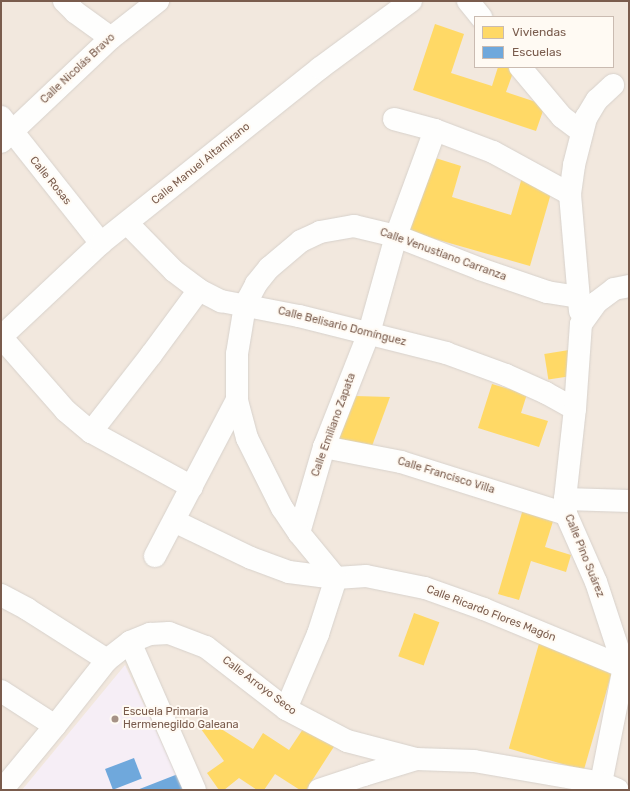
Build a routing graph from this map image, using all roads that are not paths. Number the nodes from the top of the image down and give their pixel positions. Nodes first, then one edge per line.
1 (64, 1) edge
2 (158, 1) edge
3 (411, 1) edge
4 (468, 1) edge
5 (479, 16) edge
6 (111, 38) junction
7 (521, 68) edge
8 (613, 85) dead end
9 (394, 119) dead end
10 (4, 130) edge
11 (435, 130) junction
12 (582, 132) junction
13 (570, 194) junction
14 (127, 223) junction
15 (396, 236) junction
16 (101, 243) junction
17 (622, 288) edge
18 (199, 290) junction
19 (579, 297) junction
20 (245, 305) junction
21 (581, 324) junction
22 (369, 333) junction
23 (1, 337) edge
24 (237, 400) junction
25 (575, 409) junction
26 (91, 432) junction
27 (324, 447) junction
28 (192, 487) junction
29 (629, 501) edge
30 (565, 506) junction
31 (174, 521) junction
32 (298, 533) junction
33 (155, 556) dead end
34 (336, 578) junction
35 (1, 595) edge
36 (130, 642) junction
37 (107, 660) junction
38 (624, 667) junction
39 (1, 691) edge
40 (286, 709) junction
41 (56, 726) junction
42 (416, 759) junction
43 (610, 787) edge
44 (2, 790) edge
45 (195, 790) edge
46 (319, 790) edge

1 - 6 street
2 - 6 street, Calle Nicolás Bravo
3 - 14 street, Calle Manuel Altamirano
4 - 5 street
6 - 10 street, Calle Nicolás Bravo
7 - 12 street
8 - 12 street, Calle Pino Suárez
9 - 11 street
10 - 16 street, Calle Rosas
11 - 13 street
11 - 15 street, Calle Emiliano Zapata
12 - 13 street, Calle Pino Suárez
13 - 19 street, Calle Pino Suárez
14 - 16 street, Calle Manuel Altamirano
14 - 18 street, Calle Belisario Domínguez
15 - 19 street, Calle Venustiano Carranza
15 - 20 street, Calle Venustiano Carranza
15 - 22 street, Calle Emiliano Zapata
16 - 23 street, Calle Manuel Altamirano
17 - 21 street
18 - 20 street, Calle Belisario Domínguez
18 - 26 street
19 - 21 street, Calle Pino Suárez
20 - 22 street, Calle Belisario Domínguez
20 - 24 street, Calle Venustiano Carranza
21 - 25 street, Calle Pino Suárez
22 - 25 street, Calle Belisario Domínguez
22 - 27 street, Calle Emiliano Zapata
23 - 26 street
24 - 28 street
24 - 32 street, Calle Venustiano Carranza
25 - 30 street, Calle Pino Suárez
26 - 28 street
27 - 30 street, Calle Francisco Villa
27 - 32 street, Calle Emiliano Zapata
28 - 31 street
29 - 30 street, Calle Francisco Villa
30 - 38 street, Calle Pino Suárez
31 - 33 street
31 - 34 street, Calle Ricardo Flores Magón
32 - 34 street
34 - 38 street, Calle Ricardo Flores Magón
34 - 40 street
35 - 37 street
36 - 37 street, Calle Arroyo Seco
36 - 40 street, Calle Arroyo Seco
36 - 45 street
37 - 41 street, Calle Arroyo Seco
38 - 43 street, Calle Pino Suárez
39 - 41 street
40 - 42 street, Calle Arroyo Seco
41 - 44 street, Calle Arroyo Seco
42 - 43 street, Calle Arroyo Seco
42 - 46 street, Calle Arroyo Seco

